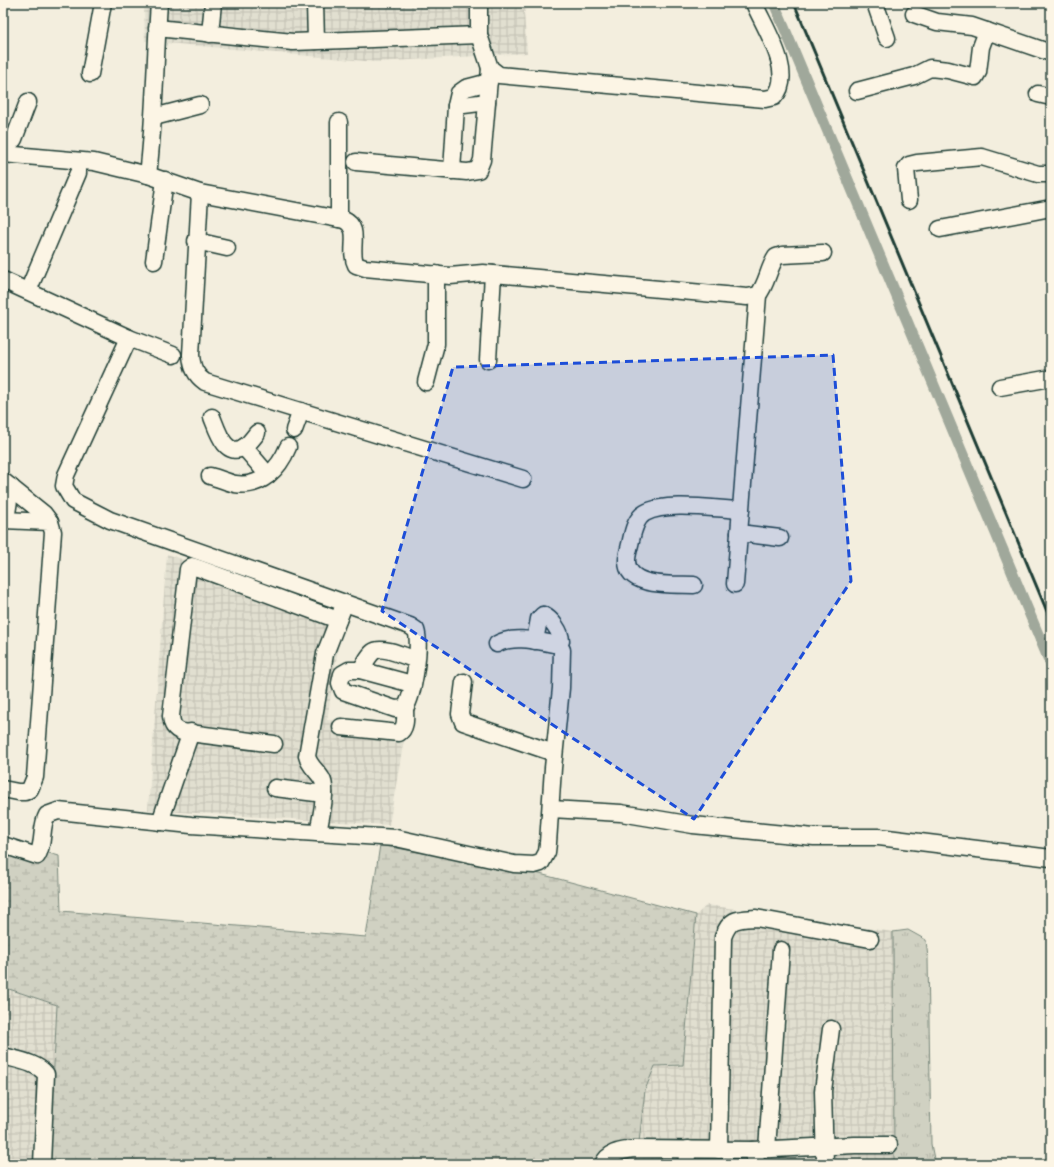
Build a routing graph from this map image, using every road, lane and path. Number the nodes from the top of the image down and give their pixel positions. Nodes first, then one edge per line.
1 (103, 3) edge
2 (159, 3) edge
3 (213, 3) edge
4 (315, 3) edge
5 (479, 3) edge
6 (754, 3) edge
7 (875, 3) edge
8 (914, 14) dead end
9 (157, 28) junction
10 (987, 31) junction
11 (210, 34) junction
12 (479, 35) junction
13 (886, 38) dead end
14 (316, 41) junction
15 (1051, 53) edge
16 (90, 74) dead end
17 (490, 75) junction
18 (857, 92) dead end
19 (28, 102) dead end
20 (487, 102) junction
21 (200, 105) dead end
22 (456, 106) junction
23 (154, 117) junction
24 (339, 122) dead end
25 (3, 142) edge
26 (3, 154) edge
27 (356, 162) dead end
28 (452, 171) junction
29 (78, 173) dead end
30 (148, 174) junction
31 (1051, 174) edge
32 (165, 180) junction
33 (200, 193) junction
34 (909, 200) dead end
35 (1051, 208) edge
36 (339, 219) junction
37 (940, 229) dead end
38 (196, 241) junction
39 (227, 248) dead end
40 (823, 253) dead end
41 (154, 261) dead end
42 (436, 274) junction
43 (493, 274) junction
44 (3, 280) edge
45 (28, 291) junction
46 (758, 295) junction
47 (129, 338) junction
48 (172, 355) dead end
49 (488, 360) dead end
50 (1051, 378) edge
51 (426, 382) dead end
52 (1000, 387) dead end
53 (301, 411) junction
54 (212, 417) dead end
55 (294, 430) dead end
56 (257, 433) dead end
57 (244, 447) junction
58 (288, 447) dead end
59 (268, 475) junction
60 (210, 476) dead end
61 (523, 479) dead end
62 (7, 484) edge
63 (741, 510) junction
64 (5, 520) edge
65 (50, 522) junction
66 (739, 534) junction
67 (780, 538) dead end
68 (735, 584) dead end
69 (694, 585) dead end
70 (344, 603) junction
71 (338, 620) junction
72 (535, 641) junction
73 (496, 644) dead end
74 (559, 645) junction
75 (416, 660) junction
76 (360, 670) junction
77 (464, 682) dead end
78 (412, 684) junction
79 (405, 708) junction
80 (341, 727) dead end
81 (191, 732) junction
82 (274, 744) dead end
83 (554, 753) junction
84 (275, 788) dead end
85 (3, 789) edge
86 (324, 794) junction
87 (551, 809) junction
88 (160, 822) junction
89 (318, 833) junction
90 (3, 845) edge
91 (1051, 858) edge
92 (870, 940) dead end
93 (782, 950) dead end
94 (831, 1029) dead end
95 (3, 1056) edge
96 (889, 1145) dead end
97 (824, 1147) junction
98 (719, 1150) junction
99 (759, 1155) edge
100 (687, 1157) edge
101 (42, 1164) edge
102 (603, 1164) edge
103 (825, 1164) edge

1 - 16 street
2 - 9 street
3 - 11 street
4 - 14 street
5 - 12 street
6 - 17 street
7 - 13 street
8 - 10 street
9 - 11 street
9 - 23 street
10 - 15 street
10 - 18 street
11 - 14 street
12 - 14 street
12 - 17 street
17 - 20 street
17 - 22 street
19 - 25 street
20 - 22 street
20 - 28 street
21 - 23 street
22 - 28 street
23 - 30 street
24 - 36 street
26 - 30 street
27 - 28 street
29 - 45 street
30 - 32 street
31 - 34 street
32 - 33 street
32 - 41 street
33 - 36 street
33 - 38 street
35 - 37 street
36 - 42 street
38 - 39 street
38 - 53 street
40 - 46 street
42 - 43 street
42 - 51 street
43 - 46 street
43 - 49 street
44 - 45 street
45 - 47 street
46 - 63 street
47 - 48 street
47 - 70 street
50 - 52 street
53 - 55 street
53 - 61 street
54 - 57 street
56 - 57 street
57 - 59 street
58 - 59 street
59 - 60 street
62 - 64 street
62 - 65 street
63 - 66 street
63 - 69 street
64 - 65 street
65 - 85 street
66 - 67 street
66 - 68 street
70 - 71 street
70 - 75 street
71 - 81 street
71 - 86 street
72 - 73 street
72 - 74 street
72 - 74 street
74 - 83 street
75 - 76 street
75 - 78 street
76 - 78 street
76 - 79 street
77 - 83 street
78 - 79 street
79 - 80 street
81 - 82 street
81 - 88 street
83 - 87 street
84 - 86 street
86 - 89 street
87 - 89 street
87 - 91 street
88 - 89 street
88 - 90 street
92 - 98 street
93 - 99 street
94 - 97 street
95 - 101 street
96 - 97 street
97 - 99 street
97 - 103 street
98 - 99 street
98 - 100 street
100 - 102 street

